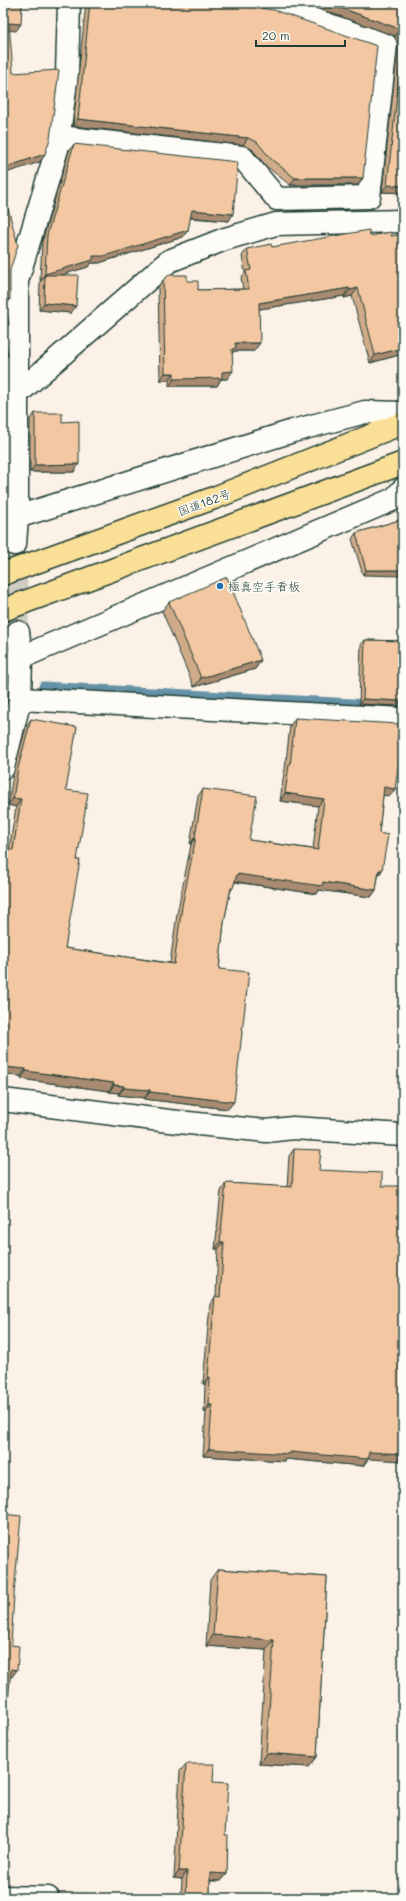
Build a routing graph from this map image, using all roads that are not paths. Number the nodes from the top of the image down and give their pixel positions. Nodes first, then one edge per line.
1 (69, 3) edge
2 (250, 3) edge
3 (59, 137) junction
4 (403, 221) edge
5 (10, 394) edge
6 (403, 413) edge
7 (403, 423) edge
8 (403, 463) edge
9 (403, 489) edge
10 (10, 519) edge
11 (15, 544) tunnel mouth
12 (3, 574) edge
13 (3, 610) edge
14 (18, 632) tunnel mouth
15 (12, 661) edge
16 (20, 699) junction
17 (403, 719) edge
18 (3, 768) edge
19 (3, 1100) edge
20 (403, 1135) edge
21 (3, 1897) edge
22 (48, 1898) edge

1 - 3 street
2 - 3 street
3 - 5 street
4 - 5 street
5 - 10 street
6 - 10 street
7 - 12 highway, 国道182号
8 - 13 highway
9 - 15 street
10 - 11 street
14 - 15 street
15 - 16 street
16 - 17 street
16 - 18 street
19 - 20 street
21 - 22 street

